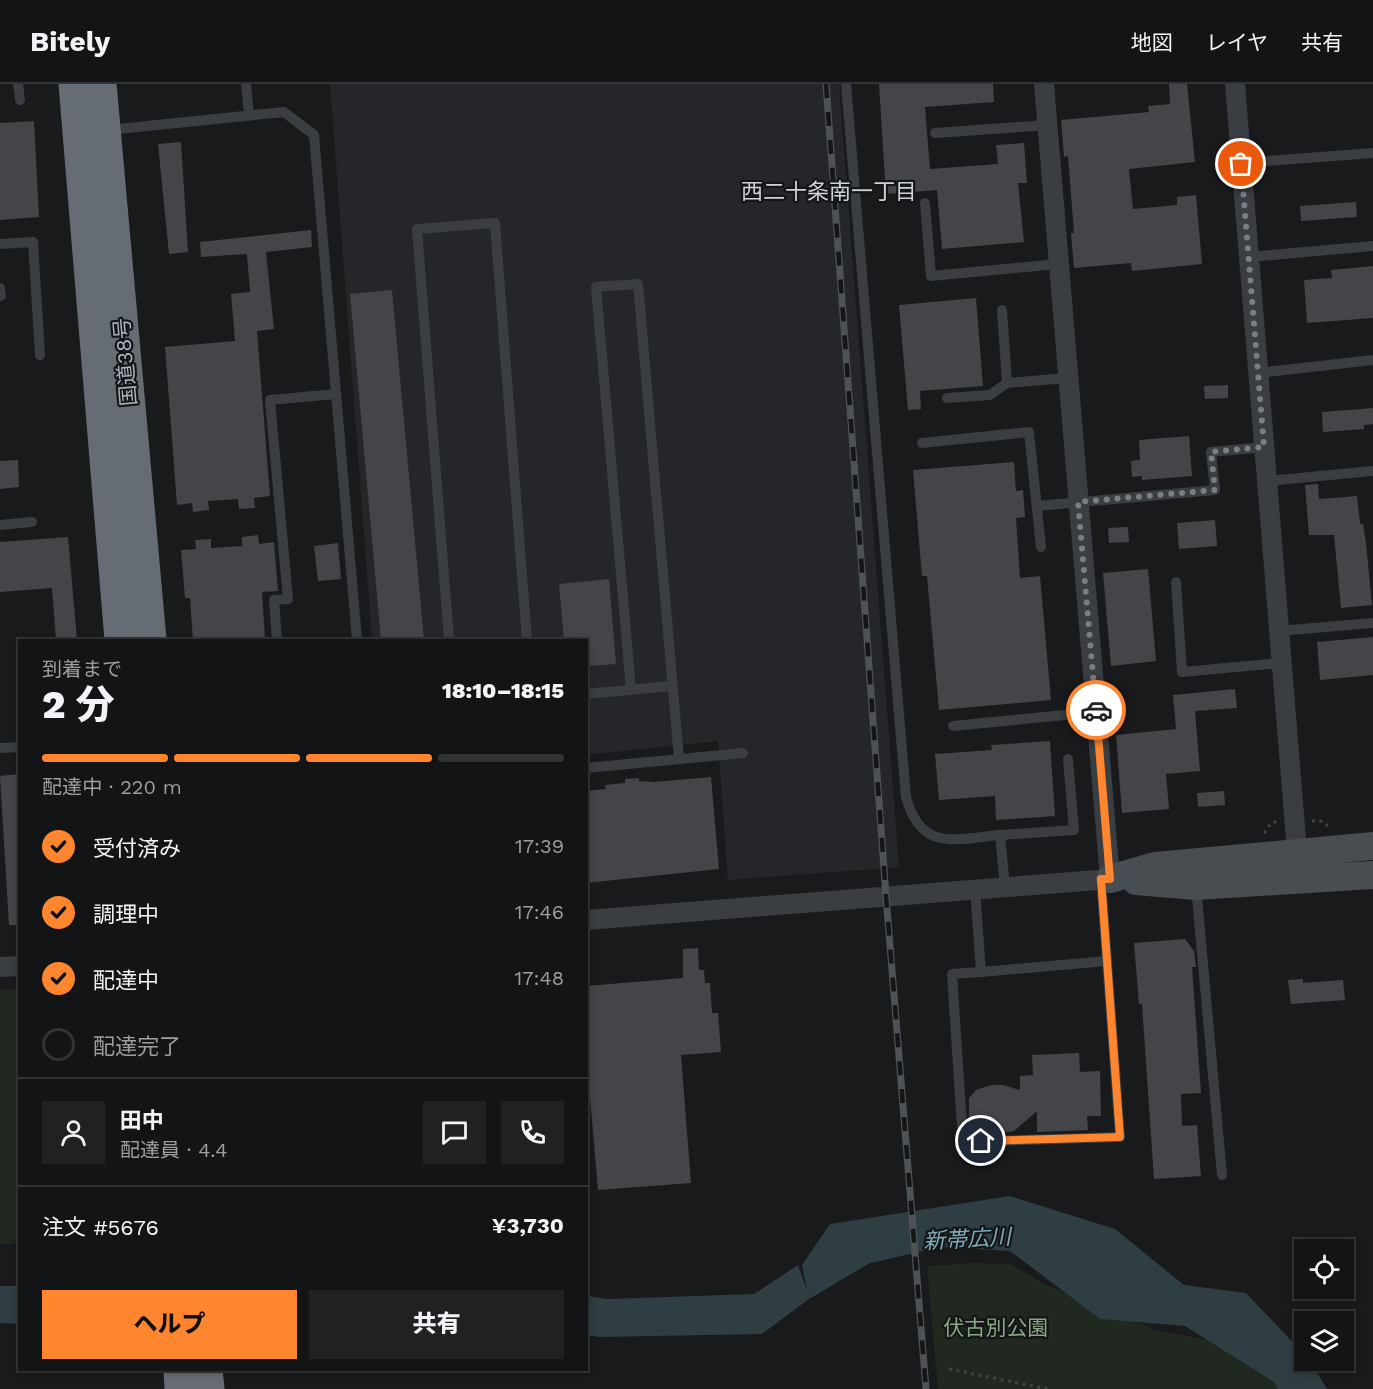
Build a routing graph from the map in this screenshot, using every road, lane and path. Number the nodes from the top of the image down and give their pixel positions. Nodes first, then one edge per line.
1 (18, 84) edge
2 (75, 84) edge
3 (100, 84) edge
4 (246, 84) edge
5 (846, 84) edge
6 (1044, 84) edge
7 (1235, 84) edge
8 (20, 100) dead end
9 (249, 115) junction
10 (1048, 125) junction
11 (91, 132) junction
12 (935, 134) dead end
13 (1373, 153) edge
14 (1241, 164) junction
15 (925, 203) dead end
16 (0, 244) edge
17 (1373, 246) edge
18 (1249, 257) junction
19 (1058, 264) junction
20 (0, 288) edge
21 (1, 296) edge
22 (1002, 309) dead end
23 (40, 355) dead end
24 (1373, 360) edge
25 (1258, 373) junction
26 (1067, 378) junction
27 (1007, 383) junction
28 (336, 394) junction
29 (947, 398) dead end
30 (922, 443) dead end
31 (1264, 447) junction
32 (1373, 471) edge
33 (1267, 481) junction
34 (1078, 502) junction
35 (1037, 506) junction
36 (32, 522) dead end
37 (0, 525) edge
38 (1041, 547) dead end
39 (1176, 582) dead end
40 (1373, 623) edge
41 (1279, 631) junction
42 (121, 639) edge
43 (150, 639) edge
44 (277, 639) edge
45 (357, 639) edge
46 (449, 639) edge
47 (527, 639) edge
48 (1281, 663) junction
49 (672, 686) junction
50 (631, 690) junction
51 (588, 694) edge
52 (1096, 712) junction
53 (953, 726) dead end
54 (18, 747) edge
55 (0, 748) edge
56 (743, 753) dead end
57 (679, 759) junction
58 (1068, 759) dead end
59 (588, 768) edge
60 (1000, 835) junction
61 (1373, 846) edge
62 (1297, 852) junction
63 (1373, 875) edge
64 (1106, 879) junction
65 (1299, 881) junction
66 (1196, 886) junction
67 (1005, 887) junction
68 (975, 889) junction
69 (588, 920) edge
70 (1107, 961) junction
71 (18, 966) edge
72 (0, 967) edge
73 (981, 972) junction
74 (1222, 1175) dead end
75 (949, 1369) dead end
76 (180, 1371) edge
77 (206, 1371) edge
78 (181, 1389) edge
79 (208, 1389) edge
80 (1048, 1389) edge

1 - 8 lane
2 - 11 highway, 国道38号
3 - 11 highway, 国道38号
4 - 9 lane
5 - 60 lane
6 - 10 street
7 - 14 street
9 - 11 lane
9 - 28 lane
10 - 12 lane
10 - 19 street
11 - 42 highway, 国道38号
11 - 43 highway, 国道38号
13 - 14 lane
14 - 18 street
15 - 19 lane
16 - 23 lane
17 - 18 lane
18 - 25 street
19 - 26 street
20 - 21 lane
22 - 27 lane
24 - 25 lane
25 - 31 street
26 - 27 lane
26 - 34 street
27 - 29 lane
28 - 44 lane
28 - 45 lane
30 - 35 lane
31 - 33 street
31 - 34 lane
32 - 33 lane
33 - 41 street
34 - 35 lane
34 - 52 street
35 - 38 lane
36 - 37 lane
39 - 48 lane
40 - 41 lane
41 - 48 street
46 - 47 lane
48 - 62 street
49 - 50 lane
49 - 50 lane
49 - 57 lane
50 - 51 lane
52 - 53 lane
52 - 64 street
54 - 55 lane
56 - 57 lane
57 - 59 lane
58 - 60 lane
60 - 67 lane
61 - 62 street
62 - 64 street
62 - 65 street
63 - 65 street
64 - 66 street
64 - 67 street
64 - 70 lane
65 - 66 street
66 - 74 lane
67 - 68 street
68 - 69 street
68 - 73 lane
70 - 73 lane
70 - 73 lane
71 - 72 street
75 - 80 path
76 - 78 highway
77 - 79 highway

